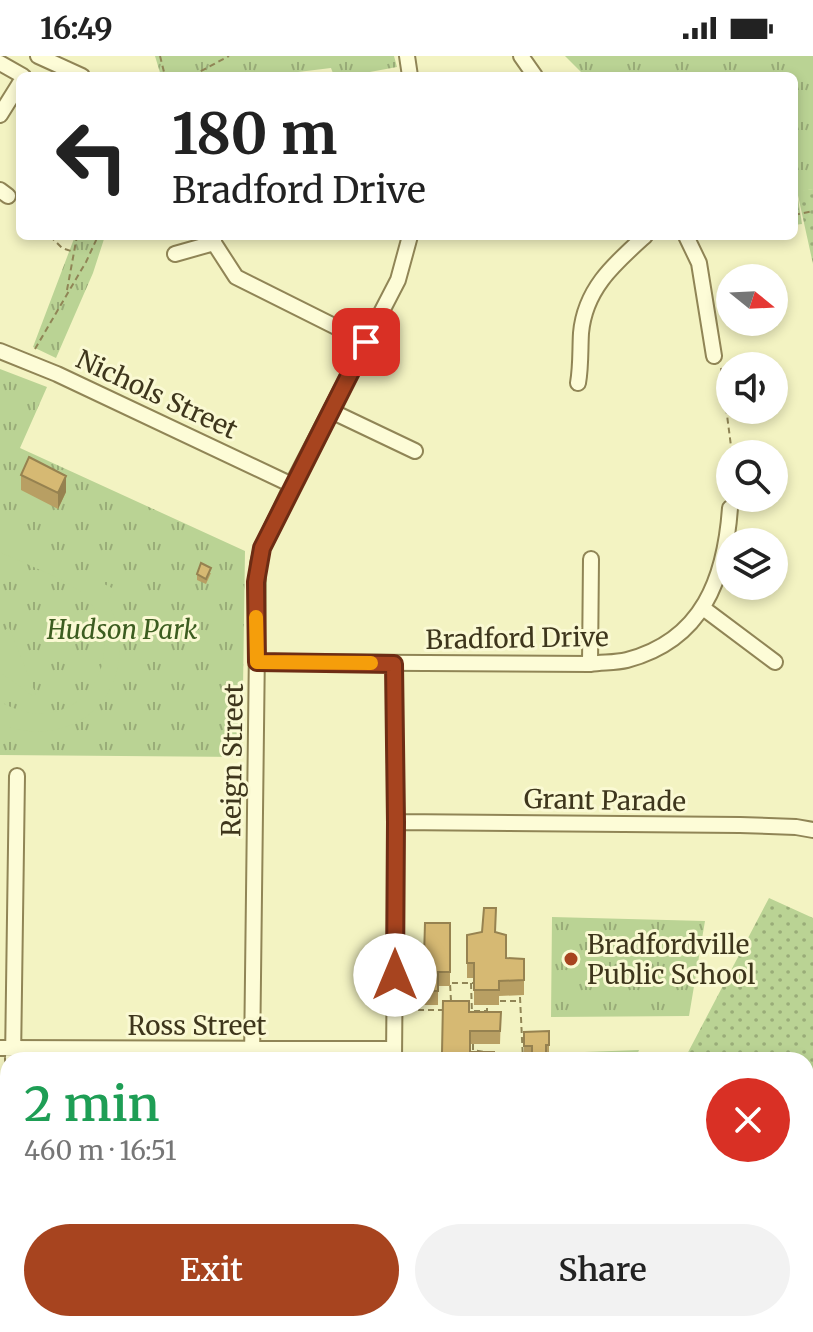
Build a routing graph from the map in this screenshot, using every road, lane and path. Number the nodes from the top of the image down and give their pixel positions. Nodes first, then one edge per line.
1 (36, 56) edge
2 (229, 56) edge
3 (73, 72) edge
4 (199, 72) edge
5 (16, 89) edge
6 (0, 115) edge
7 (54, 240) edge
8 (76, 240) edge
9 (96, 240) edge
10 (214, 240) edge
11 (409, 240) edge
12 (641, 240) edge
13 (688, 240) edge
14 (72, 251) junction
15 (175, 254) dead end
16 (67, 292) junction
17 (366, 342) junction
18 (0, 351) edge
19 (714, 356) joint
20 (28, 361) junction
21 (578, 383) dead end
22 (331, 411) junction
23 (730, 440) edge
24 (415, 451) dead end
25 (292, 485) junction
26 (729, 512) edge
27 (591, 559) dead end
28 (703, 608) junction
29 (257, 662) junction
30 (775, 662) dead end
31 (394, 664) junction
32 (590, 664) junction
33 (17, 776) dead end
34 (396, 822) junction
35 (813, 830) edge
36 (520, 995) dead end
37 (499, 1001) edge
38 (520, 1001) junction
39 (487, 1005) dead end
40 (408, 1010) dead end
41 (462, 1010) edge
42 (472, 1011) junction
43 (472, 1024) edge
44 (473, 1037) edge
45 (9, 1052) edge
46 (252, 1052) edge
47 (394, 1052) edge
48 (486, 1052) edge
49 (523, 1052) edge

1 - 3 street
2 - 4 path
5 - 6 street
7 - 14 path
8 - 14 path
9 - 16 path
10 - 15 street
10 - 17 street
11 - 17 street, Reign Street
12 - 21 street
13 - 19 street
14 - 16 path
16 - 20 path
17 - 22 street, Reign Street
18 - 20 street, Nichols Street
19 - 23 path
20 - 25 street, Nichols Street
22 - 24 street
22 - 25 street, Reign Street
25 - 29 street, Reign Street
26 - 28 street, Bradford Drive
27 - 32 street
28 - 30 street
28 - 32 street, Bradford Drive
29 - 31 street, Bradford Drive
29 - 46 street, Reign Street
31 - 32 street, Bradford Drive
31 - 34 street
33 - 45 street
34 - 35 street, Grant Parade
34 - 47 street
36 - 38 path
37 - 38 path
38 - 49 path
39 - 42 path
40 - 42 path
41 - 42 path
42 - 43 path
44 - 48 path

